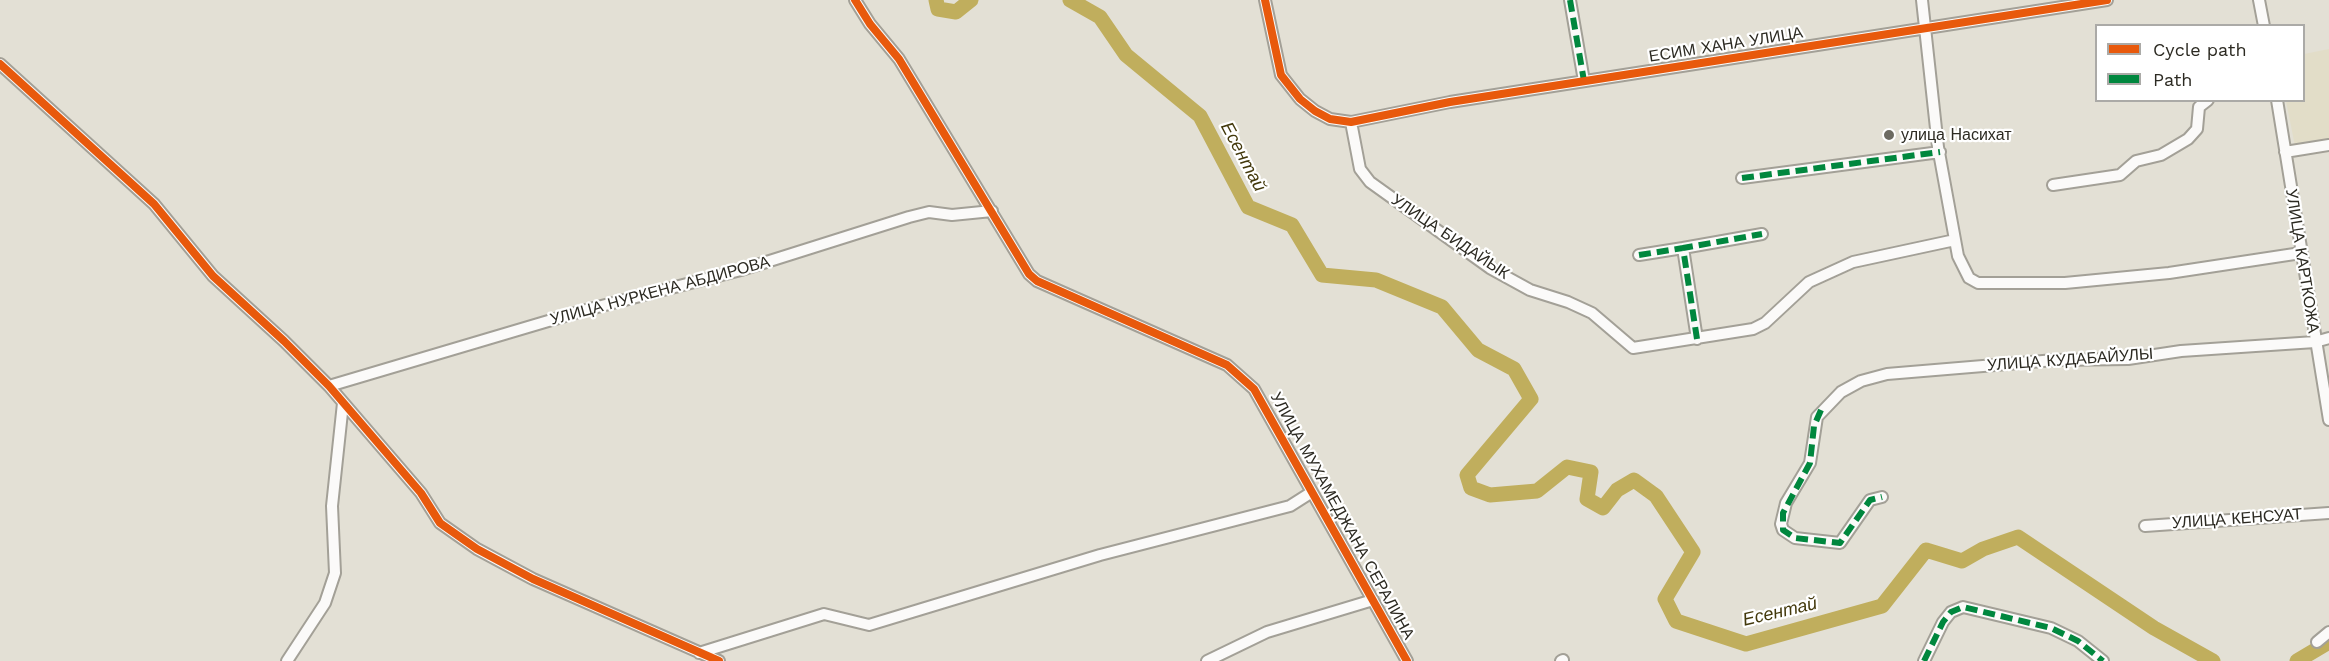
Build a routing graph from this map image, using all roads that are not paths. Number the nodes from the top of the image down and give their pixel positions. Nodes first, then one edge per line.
1 (855, 0) edge
2 (1265, 0) edge
3 (1570, 0) edge
4 (1922, 0) edge
5 (2106, 0) edge
6 (2259, 0) edge
7 (2264, 24) edge
8 (1926, 28) junction
9 (0, 64) edge
10 (1584, 81) junction
11 (2205, 102) edge
12 (2277, 102) edge
13 (1351, 122) junction
14 (2329, 145) edge
15 (1940, 152) junction
16 (2285, 152) junction
17 (1742, 178) dead end
18 (2053, 185) dead end
19 (992, 211) junction
20 (1762, 234) dead end
21 (1955, 240) junction
22 (1683, 248) junction
23 (2301, 253) junction
24 (1639, 255) dead end
25 (2329, 338) edge
26 (1697, 339) junction
27 (2315, 342) junction
28 (329, 387) junction
29 (344, 403) junction
30 (2329, 420) edge
31 (1312, 492) junction
32 (1882, 497) dead end
33 (2329, 513) edge
34 (2145, 526) dead end
35 (1373, 600) junction
36 (2329, 632) edge
37 (2317, 642) dead end
38 (699, 653) junction
39 (287, 661) edge
40 (719, 661) edge
41 (1207, 661) edge
42 (1407, 661) edge
43 (1924, 661) edge
44 (2103, 661) edge

1 - 19 street, УЛИЦА МУХАМЕДЖАНА СЕРАЛИНА
2 - 13 street
3 - 10 street
4 - 8 street
5 - 8 street, ЕСИМ ХАНА УЛИЦА
6 - 7 street
8 - 10 street, ЕСИМ ХАНА УЛИЦА
8 - 15 street
9 - 28 street
10 - 13 street, ЕСИМ ХАНА УЛИЦА
11 - 18 street
12 - 16 street, УЛИЦА КАРТКОЖА
13 - 26 street, УЛИЦА БИДАЙЫК
14 - 16 street
15 - 17 street
15 - 21 street
16 - 23 street, УЛИЦА КАРТКОЖА
19 - 28 street, УЛИЦА НУРКЕНА АБДИРОВА
19 - 31 street, УЛИЦА МУХАМЕДЖАНА СЕРАЛИНА
20 - 22 street
21 - 23 street
21 - 26 street
22 - 24 street
22 - 26 street
23 - 27 street, УЛИЦА КАРТКОЖА
25 - 27 street, УЛИЦА КУДАБАЙУЛЫ
27 - 30 street, УЛИЦА КАРТКОЖА
27 - 32 street, УЛИЦА КУДАБАЙУЛЫ
28 - 29 street
29 - 38 street
29 - 39 street
31 - 35 street, УЛИЦА МУХАМЕДЖАНА СЕРАЛИНА
31 - 38 street
33 - 34 street, УЛИЦА КЕНСУАТ
35 - 41 street
35 - 42 street, УЛИЦА МУХАМЕДЖАНА СЕРАЛИНА
36 - 37 street
38 - 40 street
43 - 44 street

